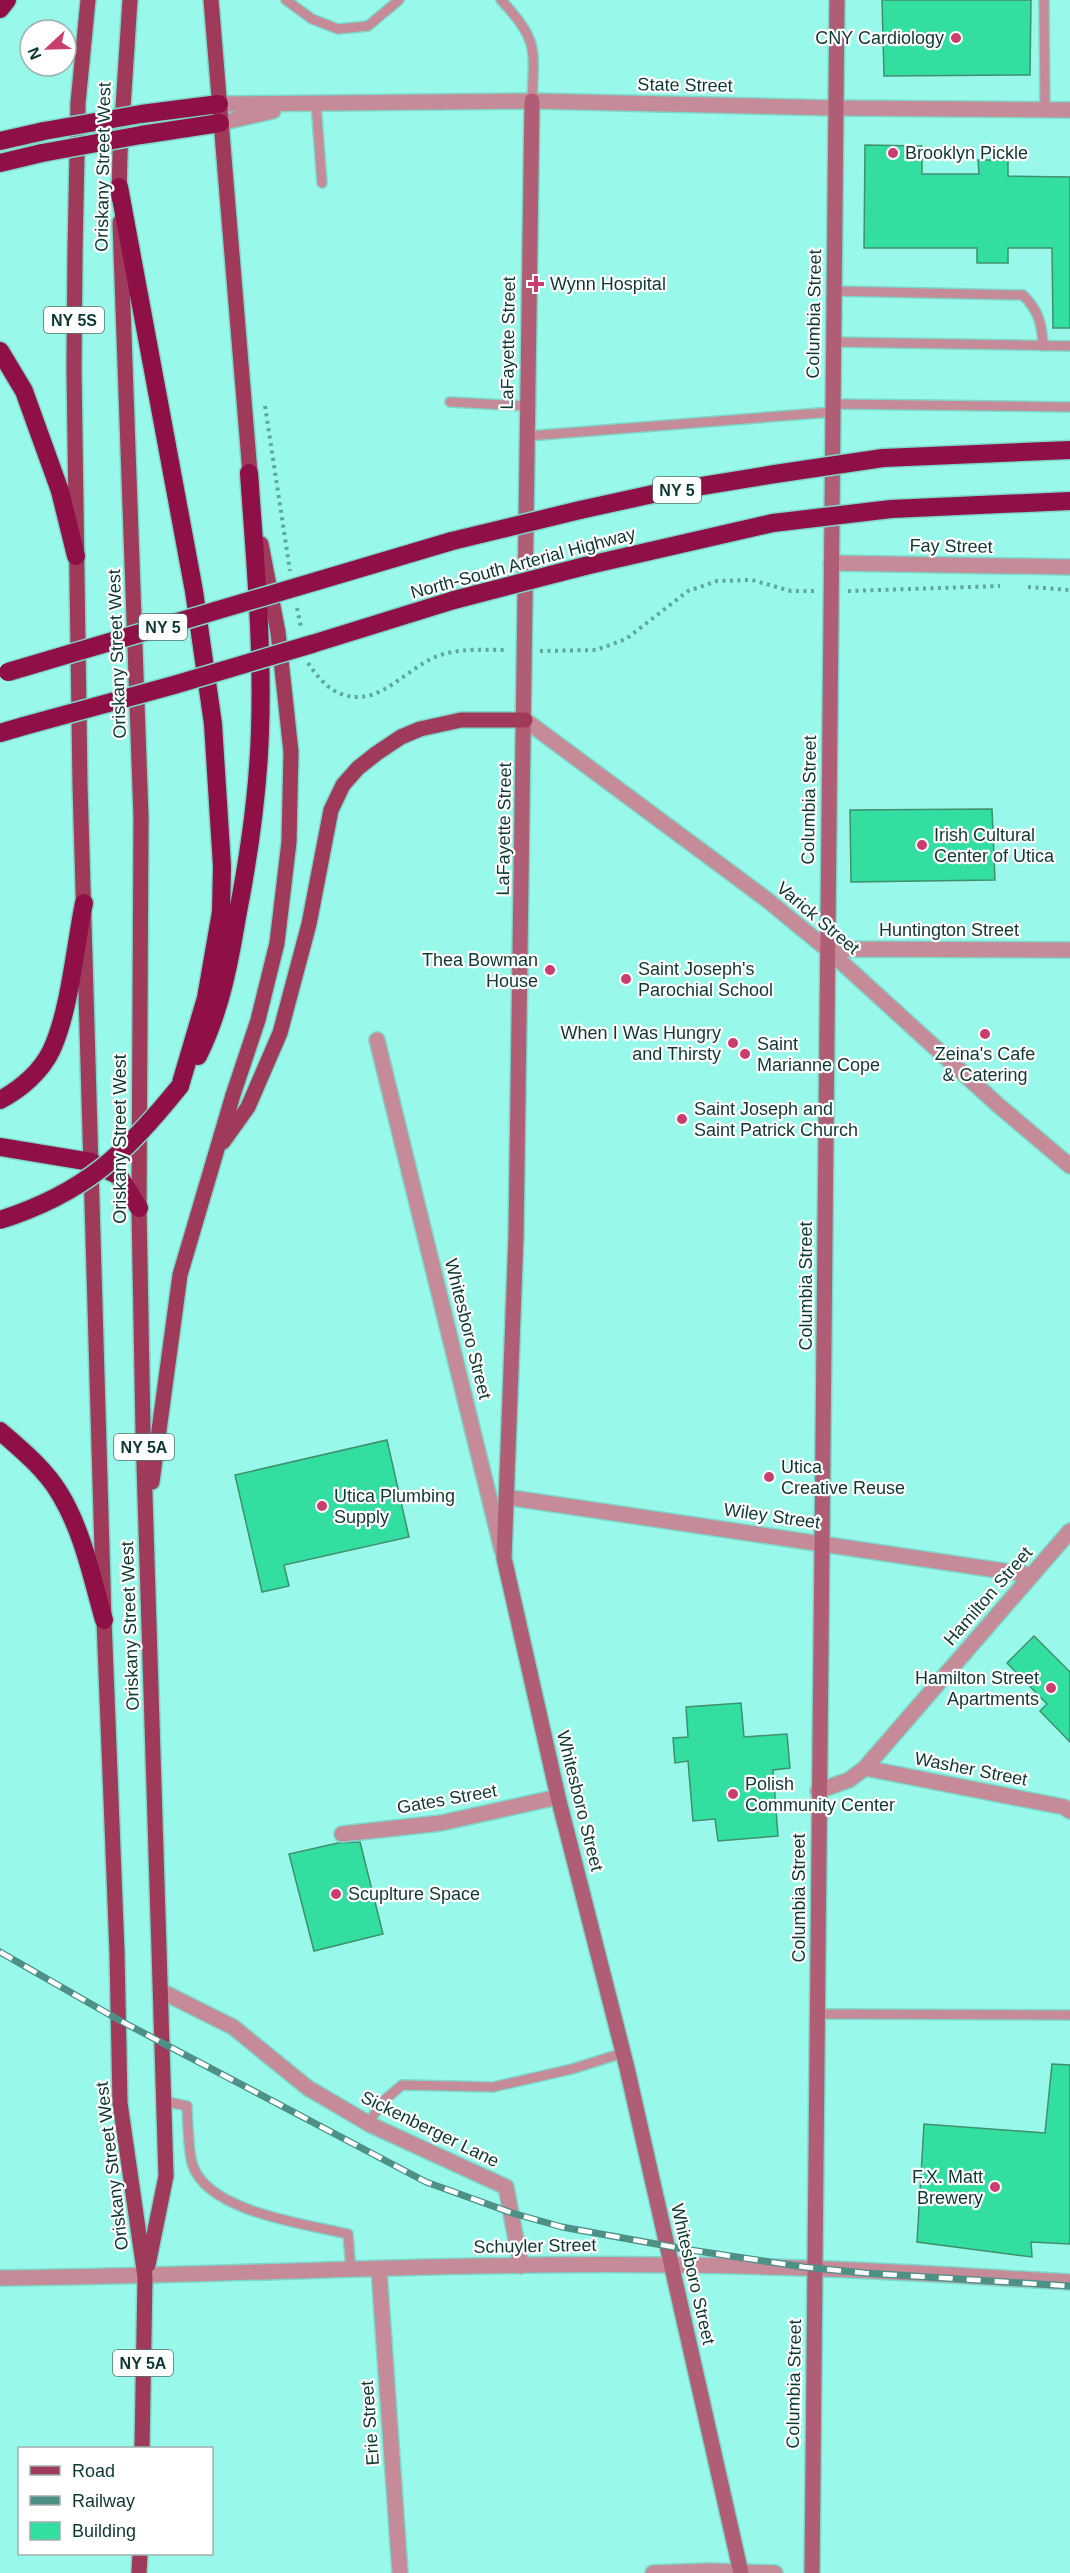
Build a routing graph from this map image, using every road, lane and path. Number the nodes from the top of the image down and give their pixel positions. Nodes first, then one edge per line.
1 (7, 0) edge
2 (88, 0) edge
3 (130, 0) edge
4 (211, 0) edge
5 (286, 0) edge
6 (399, 0) edge
7 (501, 0) edge
8 (837, 0) edge
9 (1044, 0) edge
10 (0, 9) edge
11 (532, 101) junction
12 (219, 104) junction
13 (316, 104) junction
14 (299, 105) junction
15 (836, 108) junction
16 (1045, 110) junction
17 (1070, 111) edge
18 (220, 123) junction
19 (0, 141) edge
20 (0, 163) edge
21 (322, 183) dead end
22 (119, 187) junction
23 (834, 291) junction
24 (833, 342) junction
25 (1043, 346) junction
26 (1070, 346) edge
27 (0, 351) edge
28 (450, 402) dead end
29 (526, 406) junction
30 (1070, 407) edge
31 (833, 408) junction
32 (527, 436) junction
33 (1070, 450) edge
34 (249, 473) junction
35 (1039, 500) junction
36 (1070, 501) edge
37 (1070, 508) edge
38 (76, 556) junction
39 (831, 563) junction
40 (1070, 567) edge
41 (135, 616) joint
42 (78, 641) joint
43 (4, 674) edge
44 (525, 720) junction
45 (0, 733) edge
46 (84, 903) junction
47 (827, 949) junction
48 (1070, 950) edge
49 (377, 1040) dead end
50 (180, 1086) junction
51 (0, 1100) edge
52 (0, 1148) edge
53 (216, 1151) junction
54 (91, 1162) junction
55 (1070, 1166) edge
56 (139, 1208) junction
57 (0, 1220) edge
58 (0, 1431) edge
59 (506, 1497) junction
60 (146, 1527) junction
61 (1070, 1531) edge
62 (822, 1543) junction
63 (504, 1558) junction
64 (1031, 1575) junction
65 (104, 1620) junction
66 (865, 1768) junction
67 (818, 1791) junction
68 (558, 1797) junction
69 (1070, 1811) edge
70 (342, 1834) dead end
71 (160, 1991) junction
72 (818, 2014) junction
73 (1070, 2015) edge
74 (623, 2053) junction
75 (164, 2101) junction
76 (369, 2123) junction
77 (671, 2265) junction
78 (521, 2266) junction
79 (815, 2267) junction
80 (379, 2270) junction
81 (351, 2271) junction
82 (145, 2277) junction
83 (0, 2278) edge
84 (1070, 2282) edge
85 (142, 2447) edge
86 (140, 2555) edge
87 (741, 2572) edge
88 (139, 2573) edge
89 (400, 2573) edge
90 (653, 2573) edge
91 (775, 2573) edge
92 (812, 2573) edge

1 - 10 highway
2 - 38 main road, Oriskany Street West / NY 5S
3 - 22 main road, Oriskany Street West / NY 5S
4 - 12 main road
5 - 6 lane
7 - 11 lane
8 - 15 street, Columbia Street
9 - 16 lane
11 - 13 street, State Street
11 - 15 street, State Street
11 - 29 street, LaFayette Street
12 - 14 street, State Street
12 - 18 main road
12 - 19 highway, bridge
13 - 14 street, State Street
13 - 21 lane
14 - 18 street, State Street
15 - 16 street, State Street
15 - 23 street, Columbia Street
16 - 17 street, State Street
18 - 20 highway, bridge
18 - 34 main road
22 - 41 main road, Oriskany Street West / NY 5S
22 - 50 highway
23 - 24 street, Columbia Street
23 - 25 lane
24 - 25 lane
24 - 31 street, Columbia Street
25 - 26 lane
27 - 38 highway
28 - 29 lane
29 - 32 street, LaFayette Street
30 - 31 lane
31 - 32 lane
31 - 39 street, Columbia Street
32 - 44 street, LaFayette Street
33 - 43 highway, North-South Arterial Highway / NY 5, bridge
34 - 50 highway
34 - 53 main road
35 - 36 highway, North-South Arterial Highway
35 - 37 highway
35 - 45 highway, North-South Arterial Highway, bridge
38 - 42 main road, Oriskany Street West / NY 5S
39 - 40 street, Fay Street
39 - 47 street, Columbia Street
41 - 56 main road, Oriskany Street West / NY 5A
42 - 46 main road, Oriskany Street West / NY 5A
44 - 47 street, Varick Street
44 - 53 main road
44 - 59 street, LaFayette Street
46 - 51 highway
46 - 54 main road, Oriskany Street West / NY 5A
47 - 48 street, Huntington Street
47 - 55 street, Varick Street
47 - 62 street, Columbia Street
49 - 63 street, Whitesboro Street
50 - 57 highway, bridge
52 - 54 highway
53 - 60 main road
54 - 56 highway
54 - 65 main road, Oriskany Street West / NY 5A
56 - 60 main road, Oriskany Street West / NY 5A
58 - 65 highway
59 - 62 street, Wiley Street
59 - 63 street, LaFayette Street
60 - 71 main road, Oriskany Street West / NY 5A
61 - 64 street, Hamilton Street
62 - 64 street, Wiley Street
62 - 67 street, Columbia Street
63 - 68 street, Whitesboro Street
64 - 66 street, Hamilton Street
65 - 82 main road, Oriskany Street West / NY 5A
66 - 67 street, Hamilton Street
66 - 69 street, Washer Street
67 - 72 street, Columbia Street
68 - 70 street, Gates Street
68 - 74 street, Whitesboro Street
71 - 75 main road, Oriskany Street West / NY 5A
71 - 76 street, Sickenberger Lane
72 - 73 lane
72 - 79 street, Columbia Street
74 - 76 lane
74 - 77 street, Whitesboro Street
75 - 81 lane
75 - 82 main road, Oriskany Street West / NY 5A
76 - 78 street, Sickenberger Lane
77 - 78 street, Schuyler Street
77 - 79 street, Schuyler Street
77 - 87 street, Whitesboro Street
78 - 80 street, Schuyler Street
79 - 84 street, Schuyler Street
79 - 92 street, Columbia Street
80 - 81 street, Schuyler Street
80 - 89 street, Erie Street
81 - 82 street, Schuyler Street
82 - 83 street, Schuyler Street
82 - 85 main road, Oriskany Street West / NY 5A
86 - 88 main road
87 - 90 street
87 - 91 street

